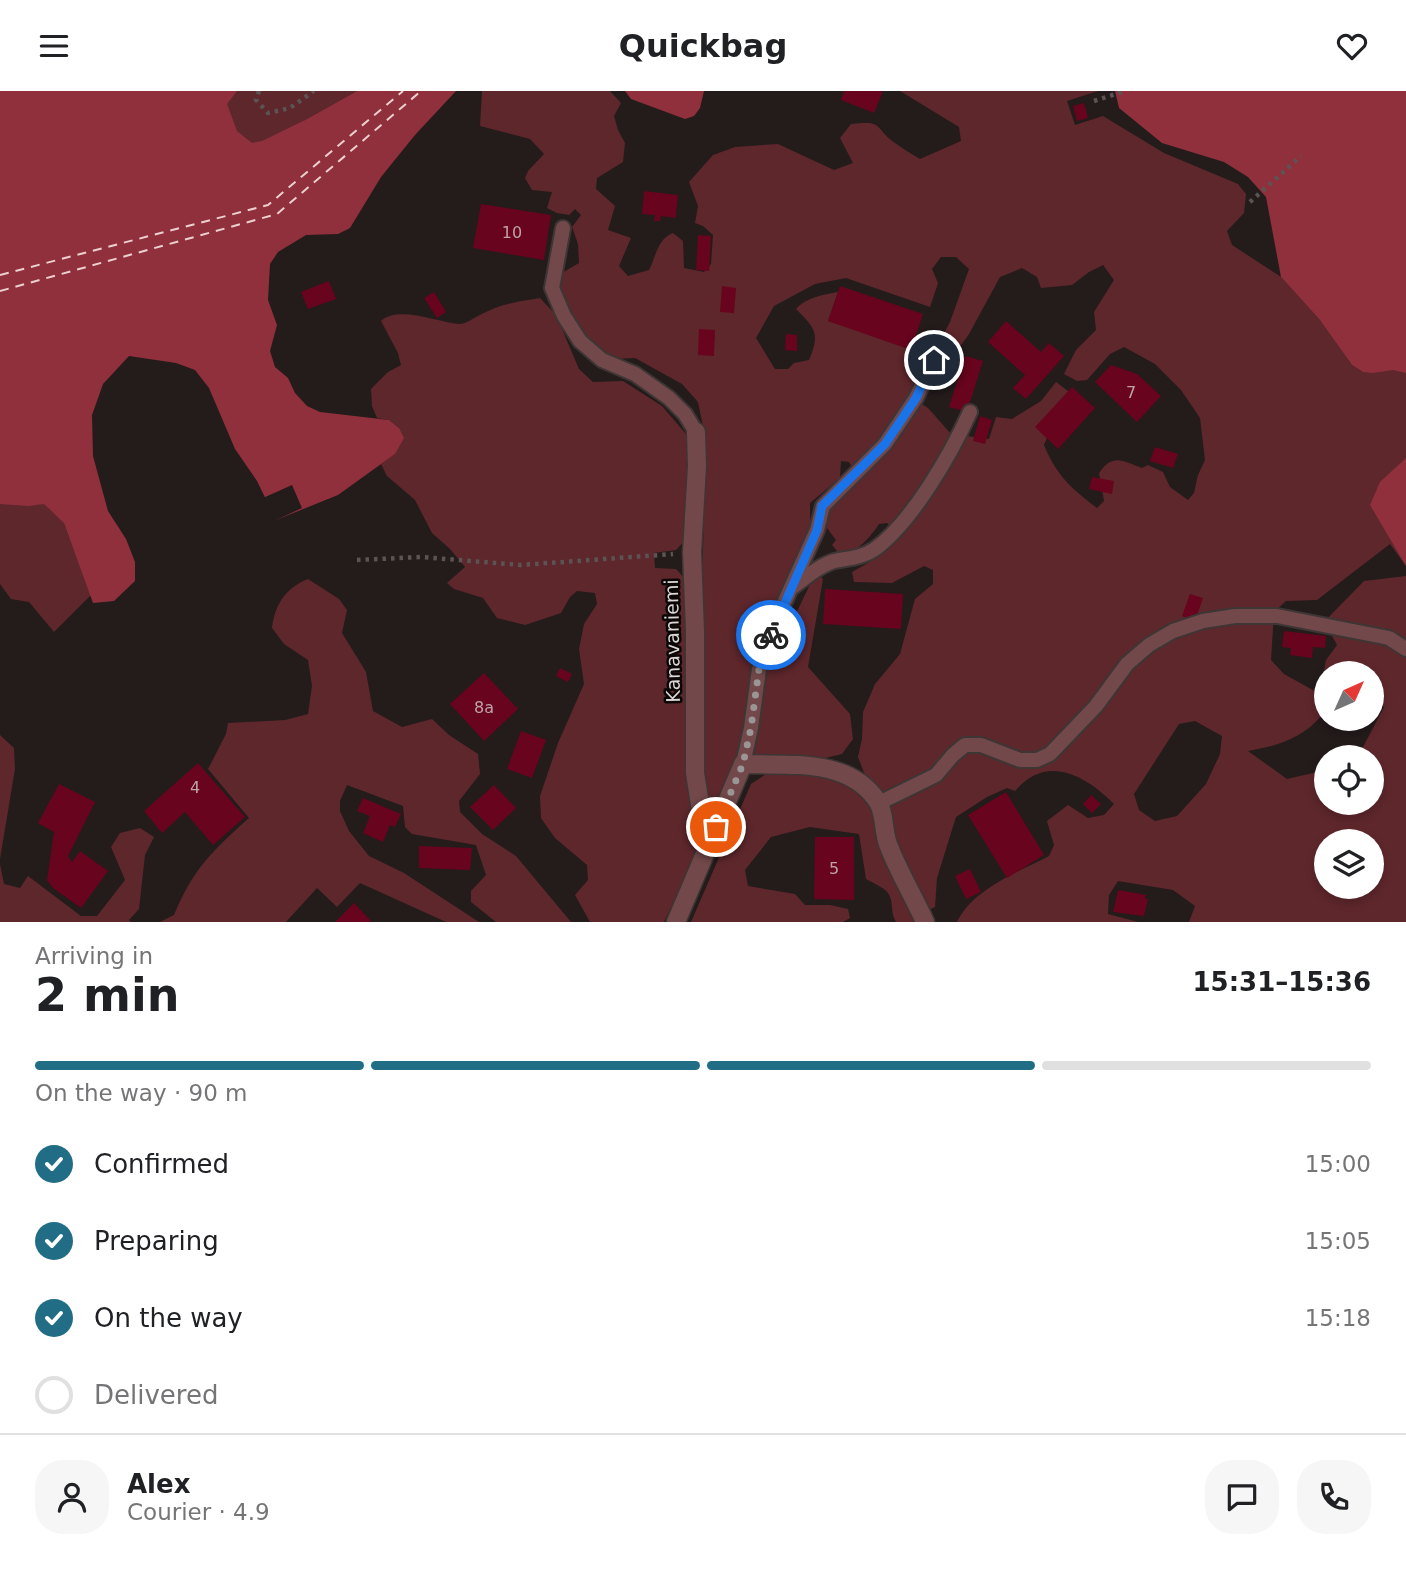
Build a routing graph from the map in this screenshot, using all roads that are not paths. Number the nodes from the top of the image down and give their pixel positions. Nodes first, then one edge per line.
1 (563, 228) dead end
2 (934, 360) dead end
3 (970, 412) dead end
4 (696, 432) joint
5 (792, 588) junction
6 (1406, 649) edge
7 (743, 764) junction
8 (879, 803) junction
9 (707, 848) junction
10 (676, 922) edge
11 (925, 922) edge

1 - 4 lane
2 - 5 lane
3 - 5 lane
4 - 9 street, Kanavaniemi
5 - 7 lane
6 - 8 lane
7 - 8 street
7 - 9 street
8 - 11 street
9 - 10 street

